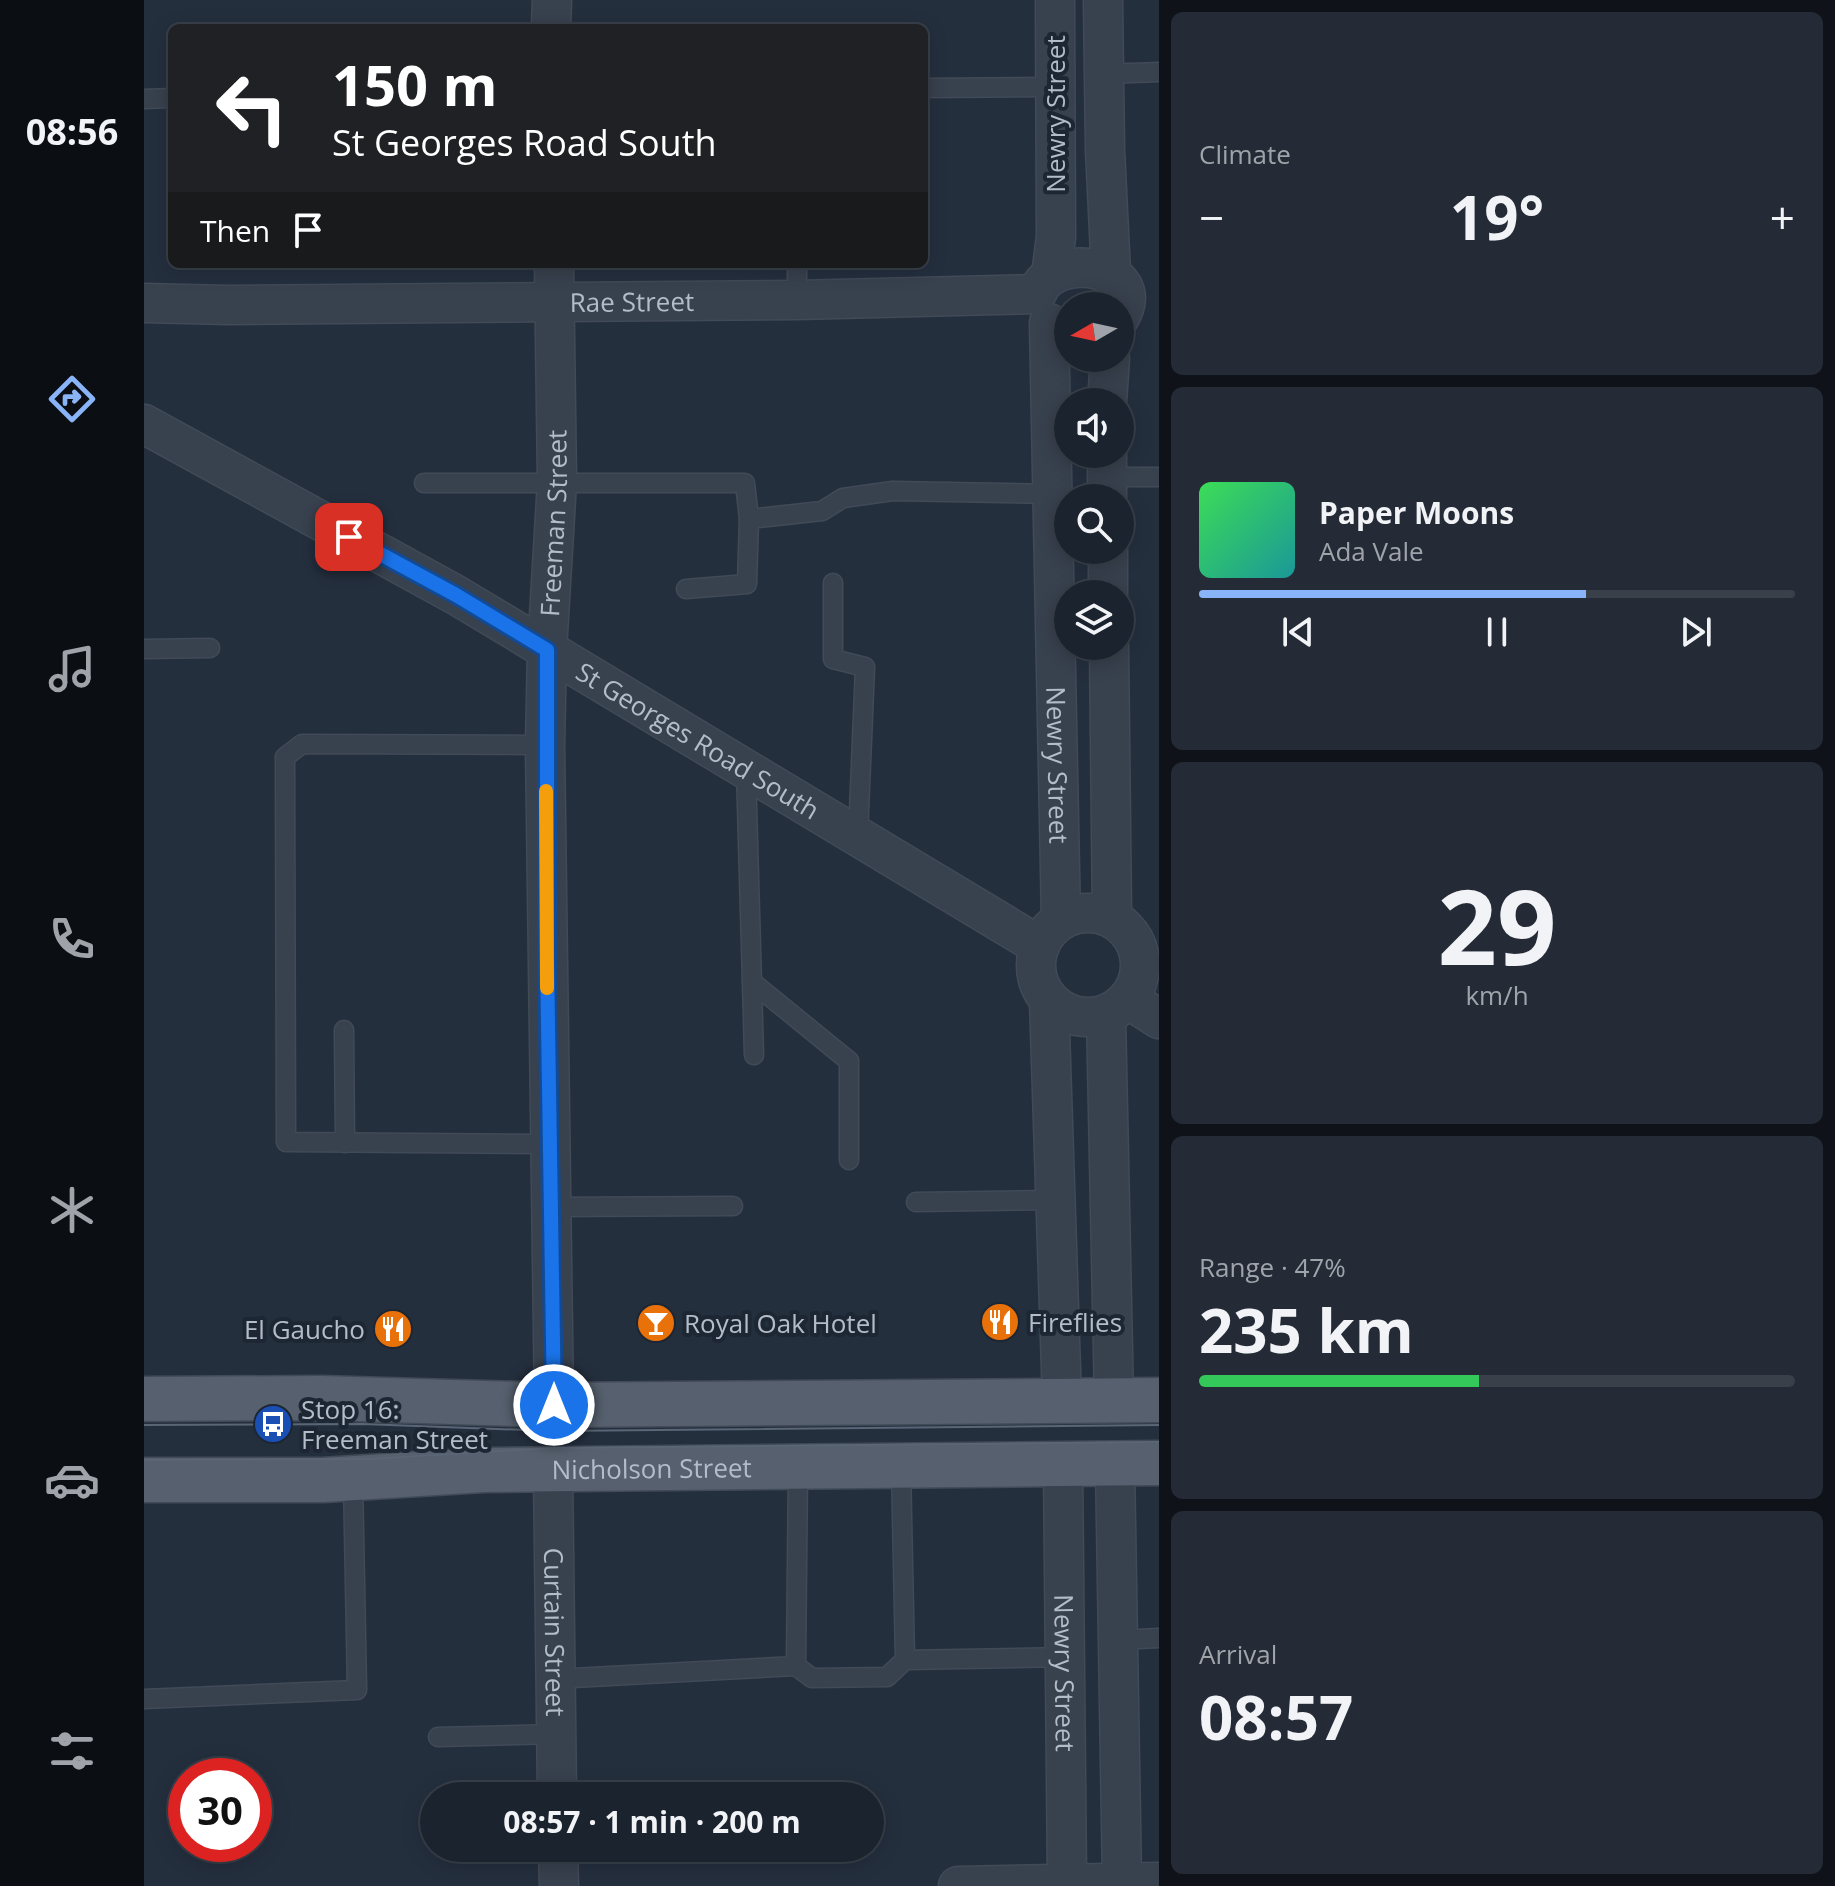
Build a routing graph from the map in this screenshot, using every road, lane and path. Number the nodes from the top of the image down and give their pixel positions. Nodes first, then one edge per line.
1 (552, 0) edge
2 (1055, 0) edge
3 (1103, 0) edge
4 (551, 24) edge
5 (1159, 72) edge
6 (1104, 74) junction
7 (1054, 87) junction
8 (928, 88) edge
9 (168, 98) edge
10 (144, 99) edge
11 (555, 282) edge
12 (797, 282) edge
13 (1065, 292) edge
14 (1121, 292) edge
15 (1128, 292) edge
16 (144, 303) edge
17 (228, 305) junction
18 (1051, 306) edge
19 (144, 327) edge
20 (144, 424) edge
21 (1107, 476) edge
22 (1159, 477) edge
23 (557, 482) junction
24 (424, 483) dead end
25 (1053, 494) junction
26 (749, 519) junction
27 (833, 583) dead end
28 (686, 589) dead end
29 (210, 648) dead end
30 (144, 649) edge
31 (547, 650) junction
32 (1109, 660) edge
33 (545, 745) junction
34 (746, 769) junction
35 (858, 836) junction
36 (1112, 918) junction
37 (1050, 933) junction
38 (752, 982) junction
39 (1049, 1000) junction
40 (1131, 1011) edge
41 (344, 1030) dead end
42 (754, 1055) dead end
43 (345, 1143) junction
44 (549, 1144) junction
45 (849, 1160) dead end
46 (1056, 1200) junction
47 (916, 1202) dead end
48 (733, 1206) dead end
49 (550, 1207) junction
50 (144, 1399) edge
51 (1114, 1400) junction
52 (1159, 1400) edge
53 (1062, 1401) junction
54 (554, 1405) junction
55 (1159, 1463) edge
56 (1115, 1464) junction
57 (1063, 1465) junction
58 (901, 1466) junction
59 (798, 1467) junction
60 (553, 1470) junction
61 (353, 1479) junction
62 (144, 1480) edge
63 (1159, 1638) edge
64 (1118, 1640) junction
65 (1067, 1657) junction
66 (905, 1660) junction
67 (796, 1666) junction
68 (554, 1679) junction
69 (144, 1699) edge
70 (556, 1734) junction
71 (438, 1737) dead end
72 (557, 1782) edge
73 (558, 1862) edge
74 (1140, 1882) edge
75 (1067, 1883) junction
76 (559, 1886) edge
77 (958, 1886) edge

1 - 4 street
2 - 7 street, Newry Street
3 - 6 street, Newry Street
5 - 6 lane
6 - 15 street, Newry Street
7 - 8 lane
7 - 18 street, Newry Street
9 - 10 lane
11 - 12 street, Rae Street
11 - 17 street, Rae Street
11 - 23 street, Freeman Street
12 - 18 street, Rae Street
13 - 14 street, Rae Street
16 - 17 street, Rae Street
17 - 19 street, Rae Street
18 - 25 street, Newry Street
20 - 31 street, St Georges Road South
21 - 22 lane
23 - 24 lane
23 - 26 lane
23 - 31 street, Freeman Street
25 - 26 lane
25 - 37 street, Newry Street
26 - 28 lane
27 - 35 lane
29 - 30 lane
31 - 33 street, Freeman Street
31 - 34 street, St Georges Road South
32 - 36 street, Newry Street
33 - 43 lane
33 - 44 street, Freeman Street
34 - 35 street, St Georges Road South
34 - 38 lane
35 - 37 street, St Georges Road South
36 - 37 street
36 - 40 street
37 - 39 street
38 - 42 lane
38 - 45 lane
39 - 40 street
39 - 46 street
40 - 51 street
41 - 43 lane
43 - 44 lane
44 - 49 street, Freeman Street
46 - 47 lane
46 - 53 street
48 - 49 lane
49 - 54 street, Freeman Street
50 - 54 main road
51 - 52 main road
51 - 53 main road
53 - 54 main road
55 - 56 main road, Nicholson Street
56 - 57 main road, Nicholson Street
56 - 64 street, Newry Street
57 - 58 main road, Nicholson Street
57 - 65 street, Newry Street
58 - 59 main road, Nicholson Street
58 - 66 lane
59 - 60 main road, Nicholson Street
59 - 67 lane
60 - 61 main road, Nicholson Street
60 - 68 street, Curtain Street
61 - 62 main road, Nicholson Street
61 - 69 lane
63 - 64 lane
64 - 74 street, Newry Street
65 - 66 lane
65 - 75 street, Newry Street
66 - 67 lane
67 - 68 lane
68 - 70 street, Curtain Street
70 - 71 lane
70 - 72 street, Curtain Street
73 - 76 street
74 - 75 street
75 - 77 street

